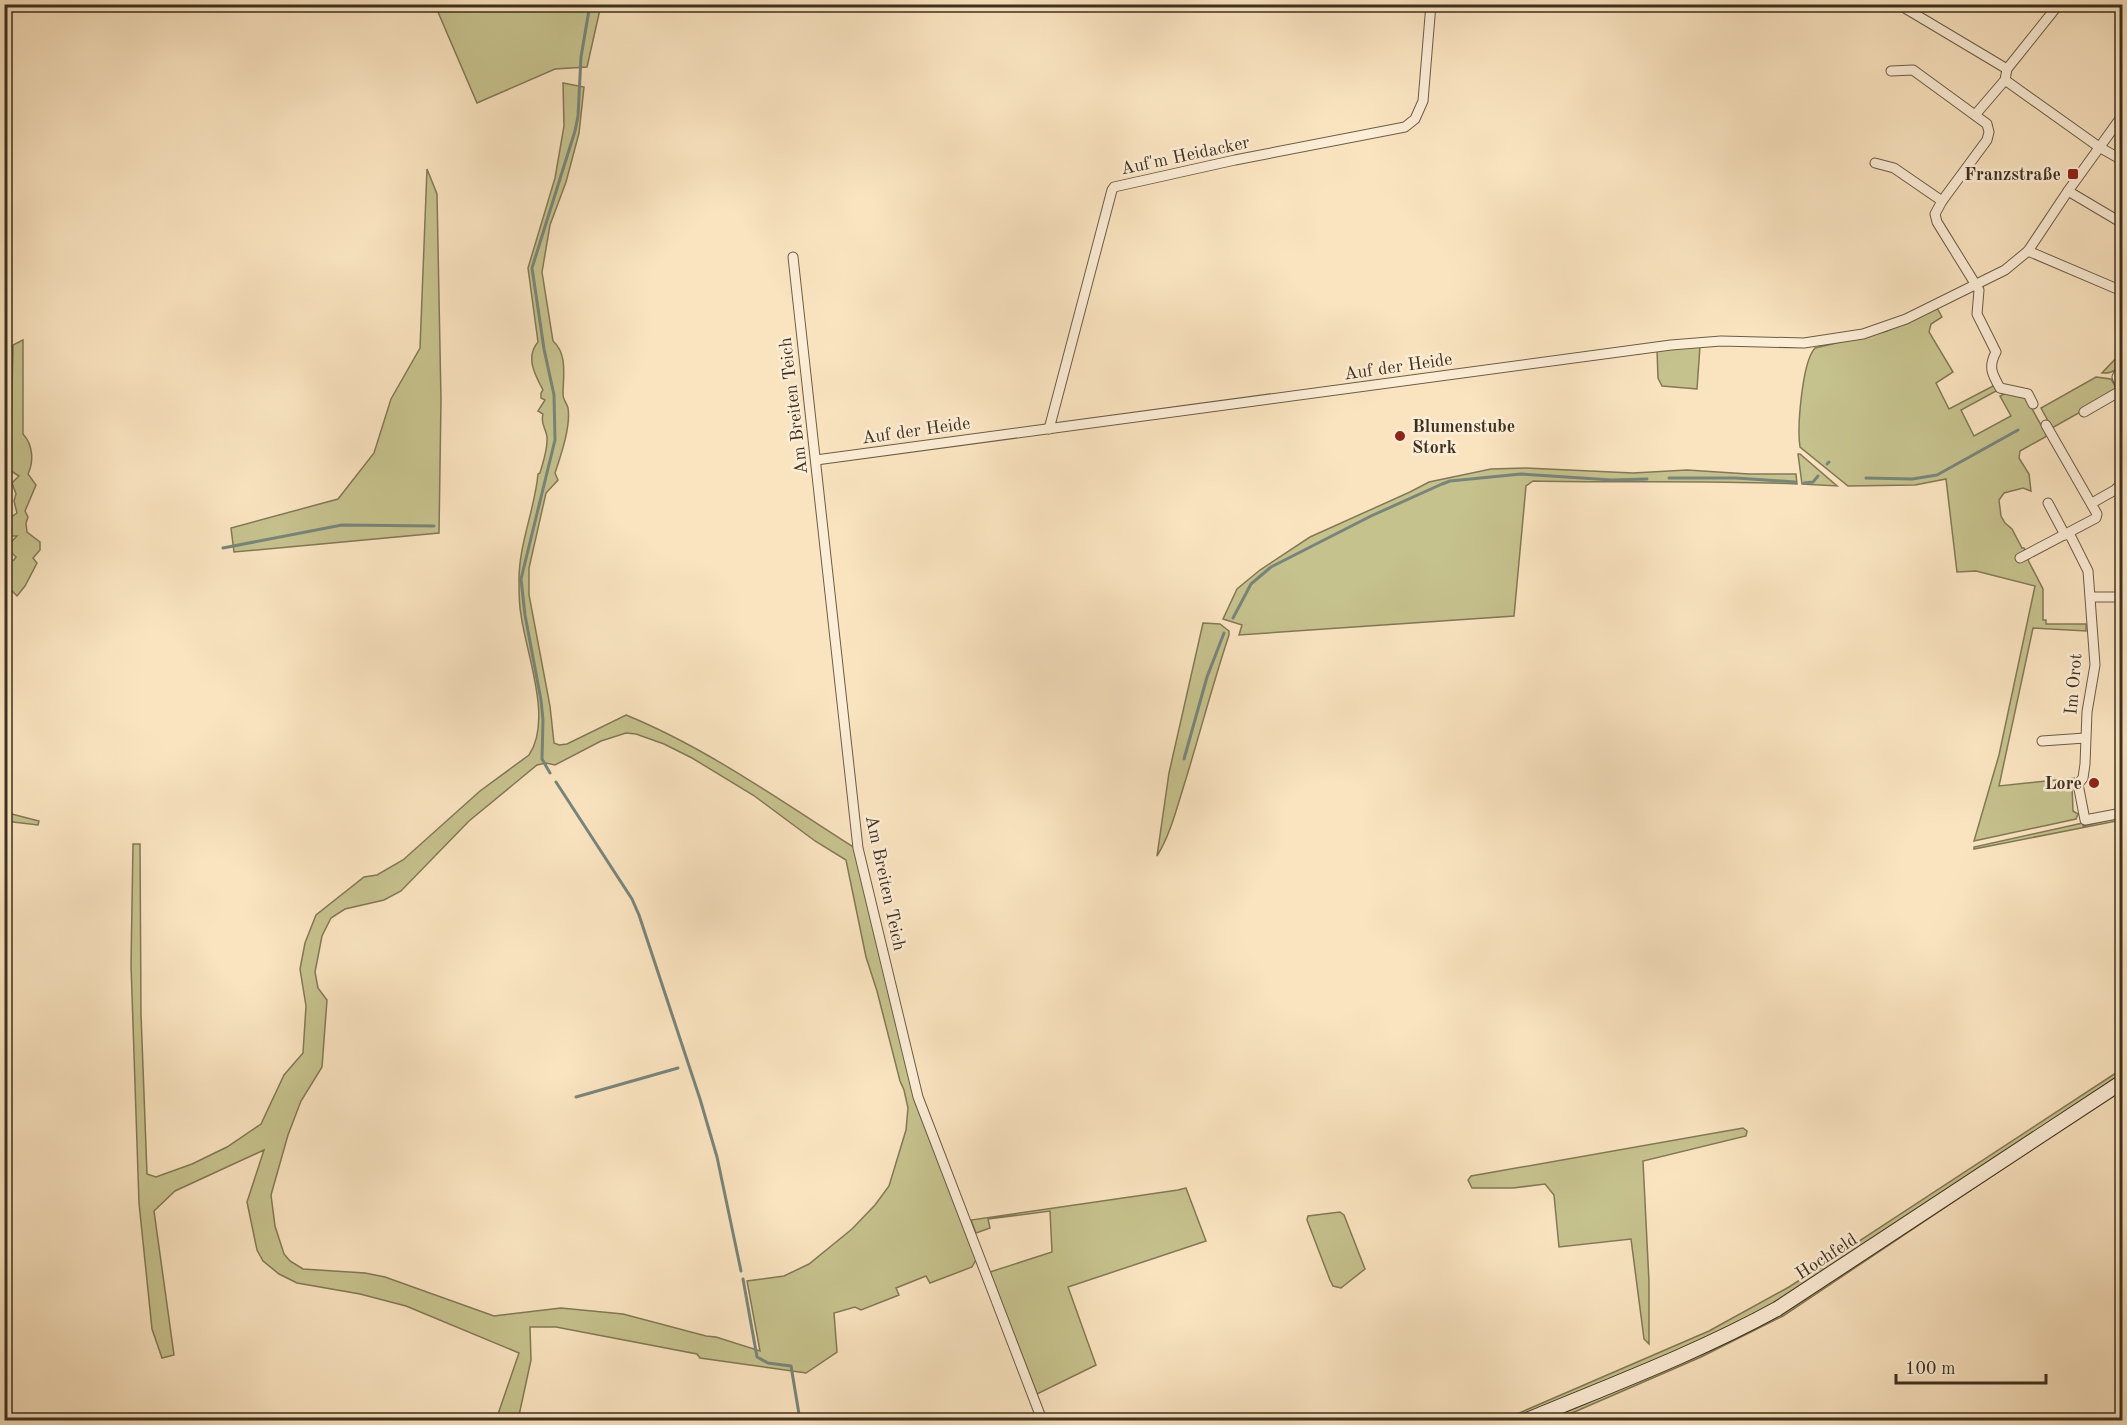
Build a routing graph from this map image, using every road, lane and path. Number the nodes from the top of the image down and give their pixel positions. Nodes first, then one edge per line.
1 (1431, 4) edge
2 (1898, 4) edge
3 (2059, 4) edge
4 (2007, 69) junction
5 (1891, 71) dead end
6 (2004, 80) junction
7 (1975, 115) junction
8 (2122, 116) edge
9 (2099, 147) junction
10 (2122, 160) edge
11 (1875, 163) dead end
12 (2068, 191) junction
13 (1942, 201) junction
14 (2122, 223) edge
15 (2028, 251) junction
16 (792, 257) dead end
17 (1976, 284) junction
18 (2122, 291) edge
19 (2122, 367) edge
20 (2122, 390) edge
21 (2033, 404) dead end
22 (2084, 412) dead end
23 (2046, 425) dead end
24 (1049, 429) junction
25 (816, 460) junction
26 (2122, 483) edge
27 (2048, 503) dead end
28 (2092, 503) junction
29 (2067, 534) junction
30 (2020, 558) dead end
31 (2091, 597) junction
32 (2122, 597) edge
33 (2085, 738) junction
34 (2042, 741) dead end
35 (2122, 813) edge
36 (2122, 1082) edge
37 (1042, 1420) edge
38 (1527, 1420) edge

1 - 24 street, Auf'm Heidacker
2 - 4 street
3 - 4 street
4 - 6 street
5 - 7 street
6 - 7 street
6 - 9 street
7 - 13 street
8 - 9 street, Auf der Heide
9 - 10 street
9 - 12 street, Auf der Heide
11 - 13 street
12 - 14 street
12 - 15 street, Auf der Heide
13 - 17 street
15 - 17 street, Auf der Heide
15 - 18 street
16 - 25 street, Am Breiten Teich
17 - 21 street
17 - 24 street, Auf der Heide
19 - 20 street
20 - 22 street
23 - 28 street
24 - 25 street, Auf der Heide
25 - 37 street, Am Breiten Teich
26 - 28 street
27 - 29 street, Im Orot
28 - 29 street
29 - 30 street
29 - 31 street, Im Orot
31 - 32 street
31 - 33 street, Im Orot
33 - 34 street, Im Orot
33 - 35 street, Im Orot
36 - 38 street, Hochfeld

